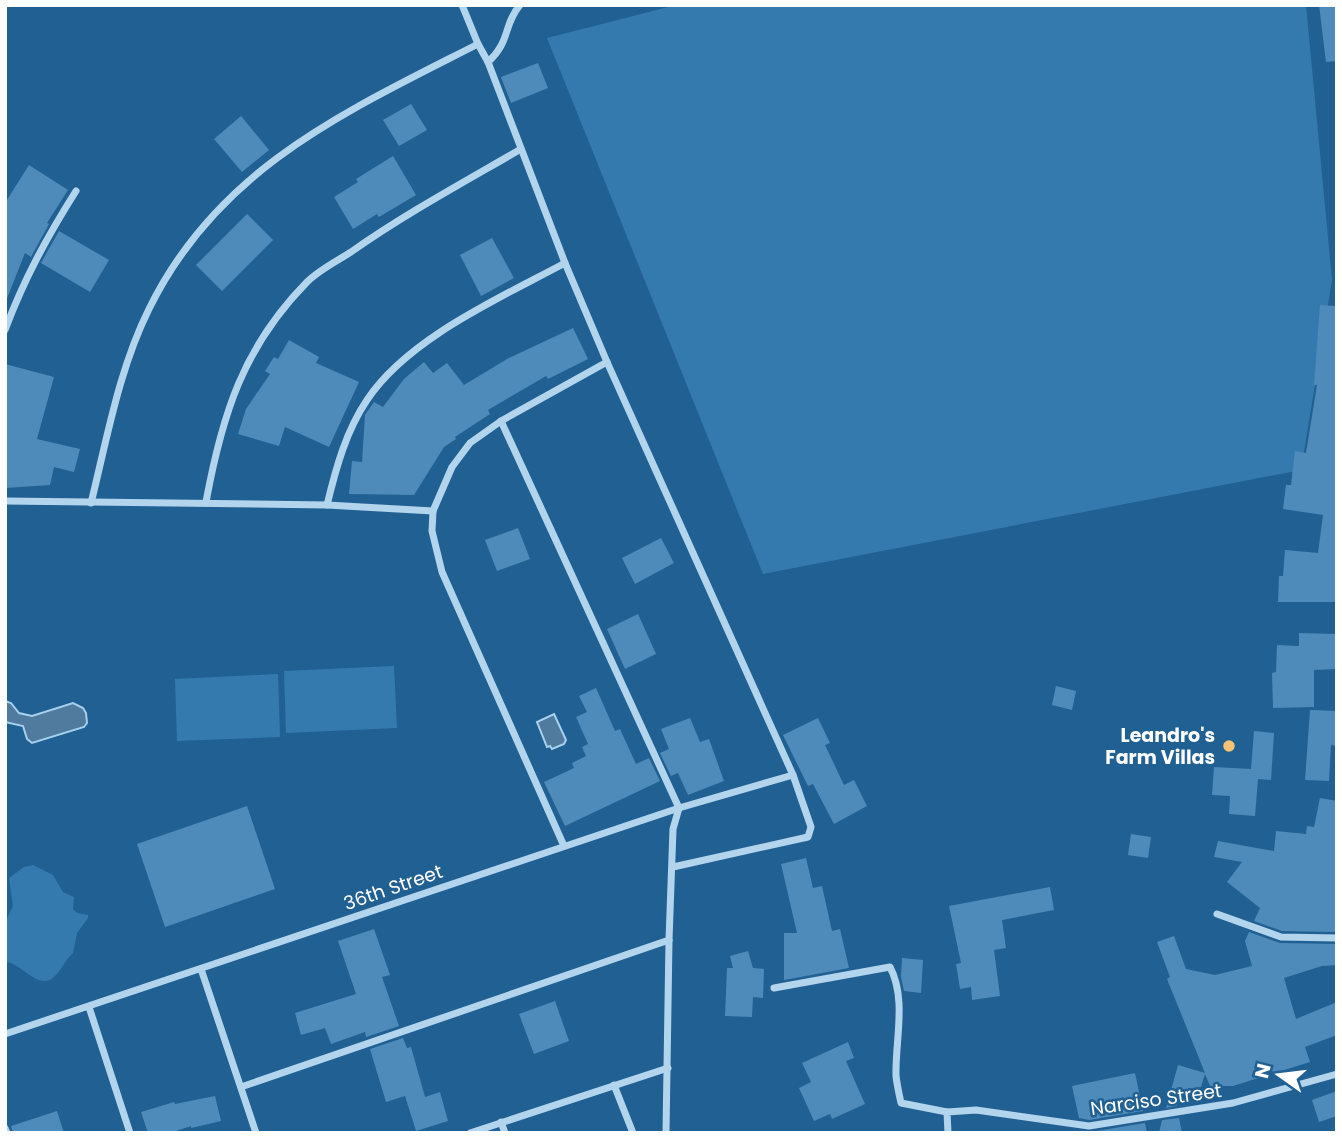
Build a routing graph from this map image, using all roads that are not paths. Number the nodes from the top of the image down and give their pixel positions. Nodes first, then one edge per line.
1 (462, 5) edge
2 (520, 5) edge
3 (478, 44) junction
4 (488, 62) junction
5 (521, 149) junction
6 (76, 191) dead end
7 (565, 264) junction
8 (5, 330) edge
9 (607, 362) junction
10 (501, 421) junction
11 (5, 501) edge
12 (206, 502) junction
13 (91, 503) junction
14 (327, 505) junction
15 (433, 511) junction
16 (793, 775) junction
17 (679, 808) junction
18 (564, 846) junction
19 (673, 867) junction
20 (1217, 914) dead end
21 (1337, 938) edge
22 (669, 940) junction
23 (201, 969) junction
24 (774, 988) dead end
25 (89, 1007) junction
26 (5, 1034) edge
27 (668, 1068) junction
28 (1337, 1074) edge
29 (614, 1085) junction
30 (242, 1087) junction
31 (947, 1112) junction
32 (501, 1122) junction
33 (130, 1133) edge
34 (256, 1133) edge
35 (470, 1133) edge
36 (505, 1133) edge
37 (633, 1133) edge
38 (666, 1133) edge
39 (948, 1133) edge

1 - 3 street
2 - 4 street
3 - 4 street
3 - 13 street
4 - 5 street
5 - 7 street
5 - 12 street
6 - 8 street
7 - 9 street
7 - 14 street
9 - 10 street
9 - 16 street
10 - 15 street
10 - 17 street
11 - 13 street
12 - 13 street
12 - 14 street
14 - 15 street
15 - 18 street
16 - 17 street, 36th Street
16 - 19 street
17 - 18 street, 36th Street
17 - 19 street
18 - 23 street, 36th Street
19 - 22 street
20 - 21 street
22 - 27 street
22 - 30 street
23 - 25 street, 36th Street
23 - 30 street
24 - 31 street, Narciso Street
25 - 26 street, 36th Street
25 - 33 street
27 - 29 street
27 - 38 street
28 - 31 street, Narciso Street
29 - 32 street
29 - 37 street
30 - 34 street
31 - 39 street
32 - 35 street
32 - 36 street

